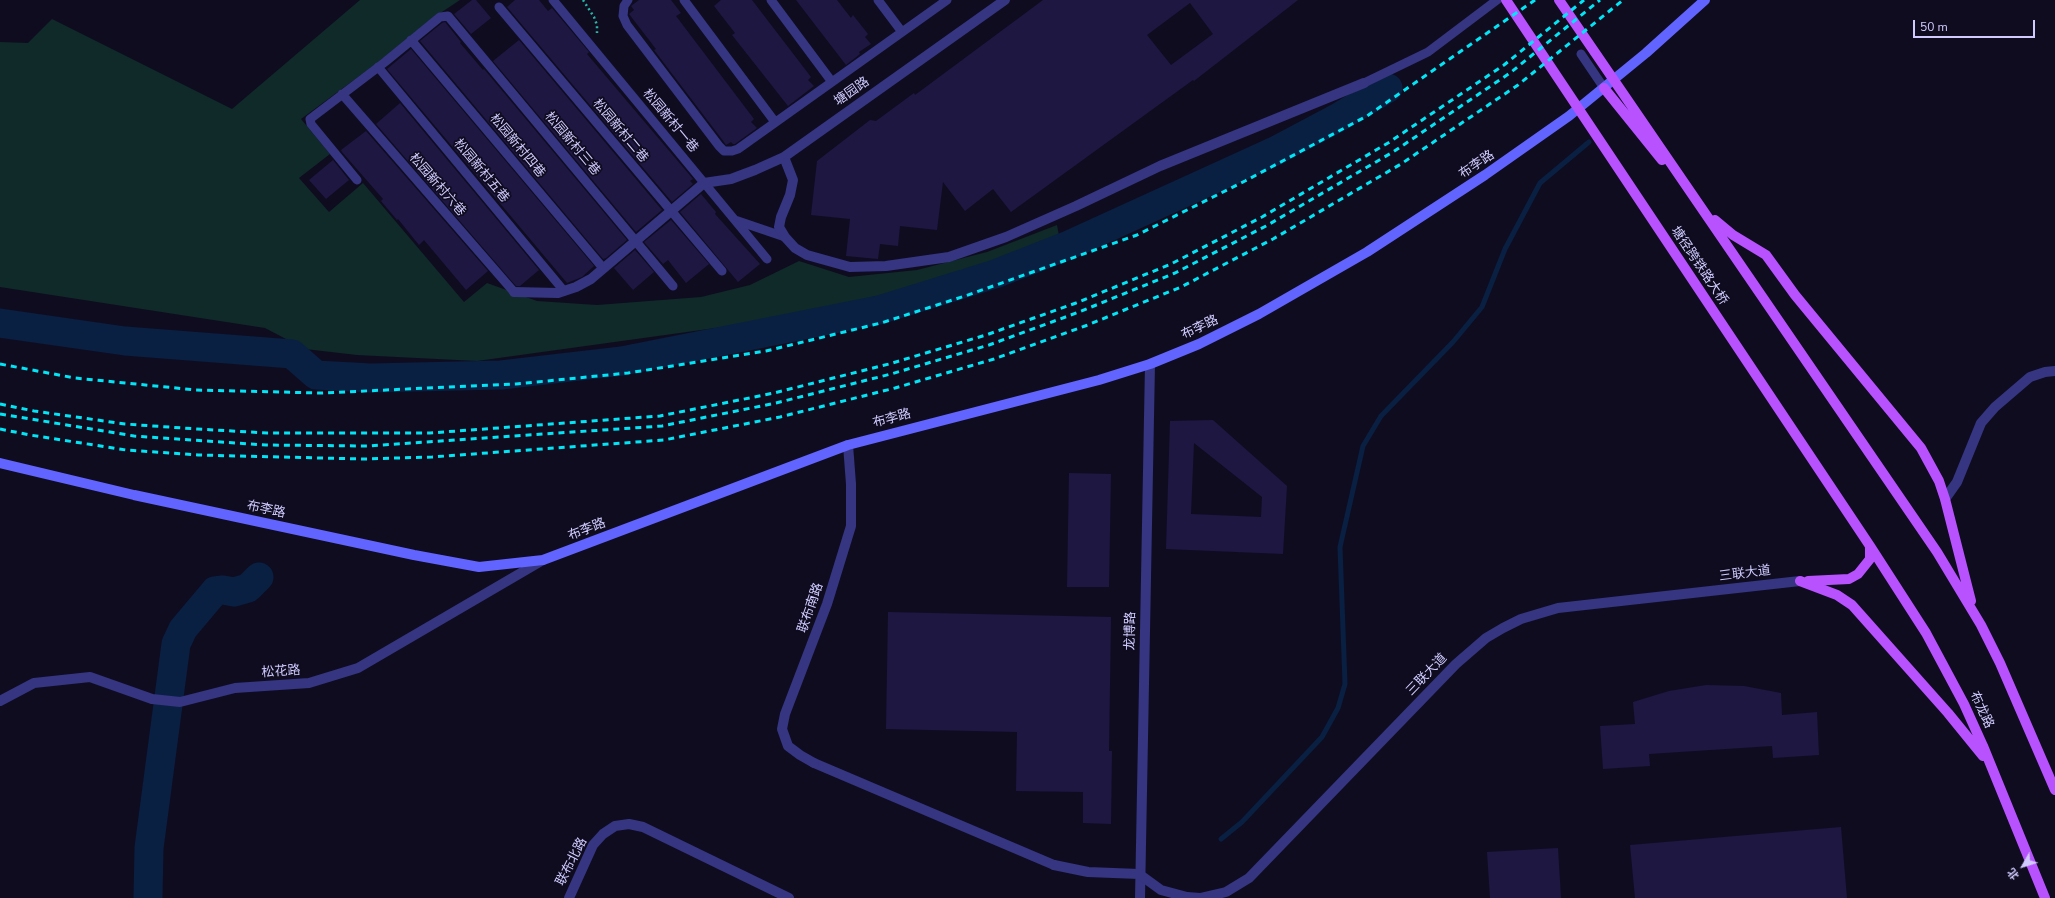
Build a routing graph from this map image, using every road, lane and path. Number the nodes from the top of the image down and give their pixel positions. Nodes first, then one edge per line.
1 (553, 0) edge
2 (583, 0) edge
3 (628, 0) edge
4 (684, 0) edge
5 (771, 0) edge
6 (878, 0) edge
7 (947, 0) edge
8 (1005, 0) edge
9 (1497, 0) edge
10 (1506, 0) edge
11 (1559, 0) edge
12 (1705, 0) edge
13 (499, 7) dead end
14 (902, 32) junction
15 (411, 40) junction
16 (596, 53) junction
17 (1581, 54) dead end
18 (378, 67) junction
19 (832, 82) junction
20 (1364, 84) joint
21 (1604, 88) junction
22 (342, 94) junction
23 (775, 122) junction
24 (784, 157) junction
25 (357, 180) dead end
26 (704, 183) junction
27 (670, 211) junction
28 (735, 220) junction
29 (785, 237) junction
30 (635, 241) junction
31 (767, 259) dead end
32 (603, 268) junction
33 (722, 271) dead end
34 (673, 286) dead end
35 (564, 291) junction
36 (514, 292) joint
37 (1150, 364) junction
38 (2055, 371) edge
39 (848, 445) junction
40 (0, 464) edge
41 (1945, 499) junction
42 (1870, 546) junction
43 (543, 560) junction
44 (1800, 581) junction
45 (1981, 625) junction
46 (0, 701) edge
47 (1996, 776) junction
48 (2055, 790) edge
49 (1140, 874) junction
50 (1212, 897) edge
51 (569, 898) edge
52 (789, 898) edge
53 (1140, 898) edge
54 (2045, 898) edge

1 - 16 lane, 松园新村一巷
2 - 16 path
3 - 23 lane
4 - 23 lane
5 - 19 lane
6 - 14 lane
7 - 14 lane
8 - 24 street, 塘园路
9 - 20 lane
10 - 42 main road, 塘径跨铁路大桥
11 - 45 main road
12 - 21 main road, 布李路
13 - 27 lane, 松园新村二巷
14 - 19 lane
15 - 18 lane
15 - 30 lane, 松园新村三巷
15 - 32 lane, 松园新村四巷
16 - 26 lane, 松园新村一巷
17 - 21 lane
18 - 22 lane
18 - 35 lane, 松园新村五巷
19 - 23 lane
20 - 29 street
21 - 37 main road, 布李路
21 - 41 main road
22 - 25 lane
22 - 36 lane, 松园新村六巷
24 - 26 street, 塘园路
24 - 29 street
26 - 27 street
26 - 28 lane, 松园新村一巷
27 - 30 street
27 - 33 lane, 松园新村二巷
28 - 29 lane
28 - 31 lane, 松园新村一巷
30 - 32 street
30 - 34 lane, 松园新村三巷
32 - 35 street
35 - 36 street
37 - 39 main road, 布李路
37 - 49 street, 龙博路
38 - 41 street
39 - 43 main road, 布李路
39 - 49 street, 联布南路
40 - 43 main road, 布李路
41 - 45 main road
42 - 44 main road
42 - 47 main road, 布龙路
43 - 46 street, 松花路
44 - 47 main road
44 - 50 street, 三联大道
45 - 48 main road
47 - 54 main road, 布龙路
49 - 50 street, 三联大道
49 - 53 street, 龙博路
51 - 52 street, 联布北路

